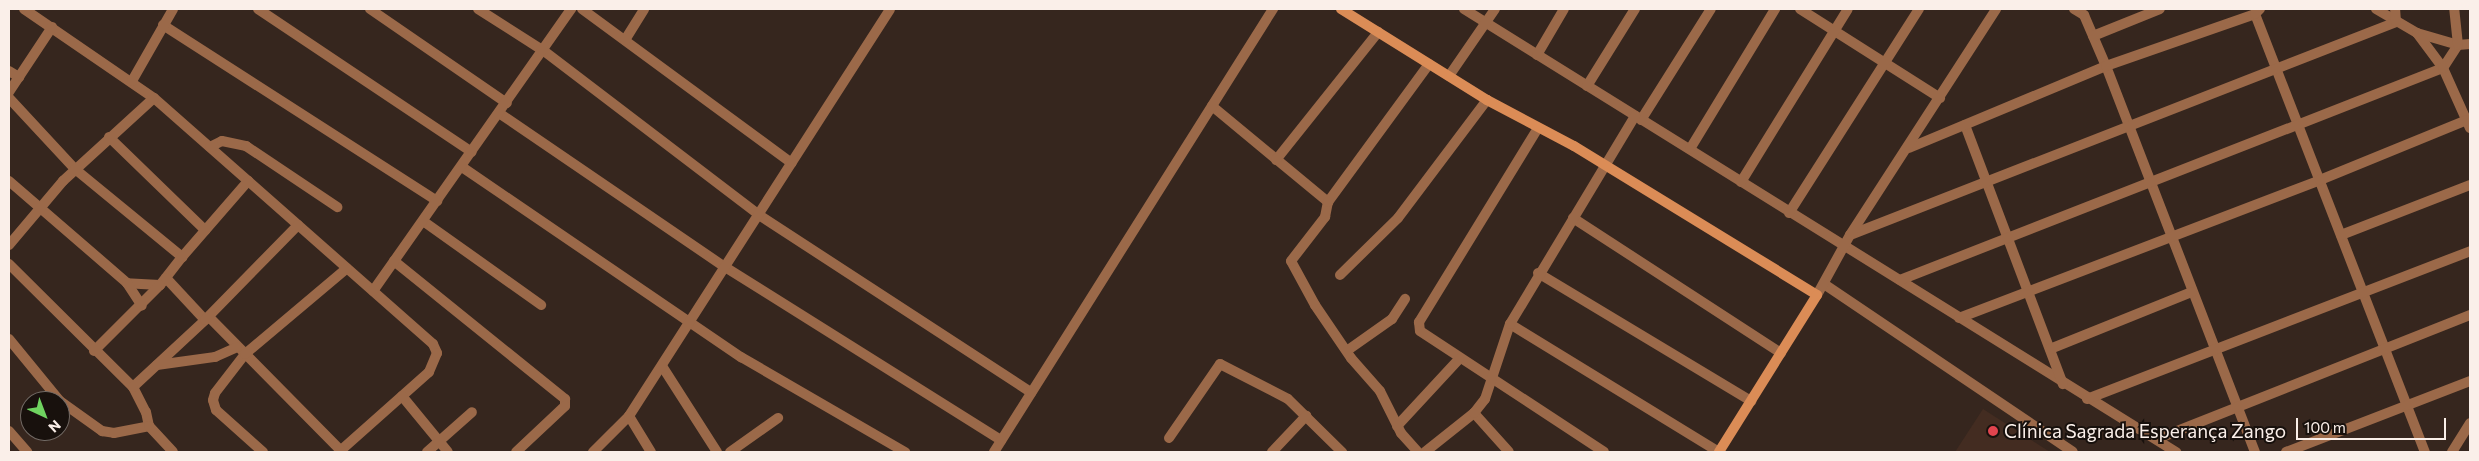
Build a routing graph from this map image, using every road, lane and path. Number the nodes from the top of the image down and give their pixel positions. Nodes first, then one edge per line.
1 (24, 9) edge
2 (173, 9) edge
3 (258, 9) edge
4 (370, 9) edge
5 (478, 9) edge
6 (571, 9) edge
7 (582, 9) edge
8 (644, 9) edge
9 (890, 9) edge
10 (1274, 9) edge
11 (1341, 9) edge
12 (1464, 9) edge
13 (1495, 9) edge
14 (1564, 9) edge
15 (1635, 9) edge
16 (1711, 9) edge
17 (1775, 9) edge
18 (1800, 9) edge
19 (1848, 9) edge
20 (1919, 9) edge
21 (1996, 9) edge
22 (2074, 9) edge
23 (2160, 9) edge
24 (2376, 9) edge
25 (2395, 9) edge
26 (2454, 9) edge
27 (2258, 11) edge
28 (2396, 22) junction
29 (1486, 23) junction
30 (164, 25) junction
31 (52, 27) junction
32 (1834, 30) junction
33 (1378, 32) junction
34 (2417, 33) junction
35 (2093, 36) junction
36 (625, 40) junction
37 (2470, 44) edge
38 (2458, 45) junction
39 (544, 51) junction
40 (1536, 55) junction
41 (1430, 64) junction
42 (1886, 64) junction
43 (2106, 66) junction
44 (2444, 68) junction
45 (2276, 69) junction
46 (9, 71) edge
47 (1449, 76) junction
48 (19, 77) junction
49 (132, 81) junction
50 (1587, 86) junction
51 (9, 92) edge
52 (9, 98) edge
53 (154, 98) junction
54 (1940, 98) junction
55 (1487, 100) junction
56 (507, 103) junction
57 (1212, 106) junction
58 (499, 113) junction
59 (1638, 118) junction
60 (2469, 124) edge
61 (1965, 125) junction
62 (2298, 125) junction
63 (2129, 126) junction
64 (1538, 128) junction
65 (109, 137) junction
66 (210, 147) junction
67 (1909, 148) junction
68 (1690, 149) junction
69 (472, 152) junction
70 (1276, 160) junction
71 (792, 163) junction
72 (1606, 166) junction
73 (462, 167) junction
74 (75, 169) junction
75 (2320, 180) junction
76 (9, 181) edge
77 (248, 181) junction
78 (1740, 182) junction
79 (1987, 182) junction
80 (2152, 184) junction
81 (2470, 185) edge
82 (437, 201) junction
83 (1328, 202) junction
84 (338, 207) dead end
85 (40, 208) junction
86 (1789, 213) junction
87 (759, 215) junction
88 (1573, 218) junction
89 (423, 221) junction
90 (298, 225) junction
91 (205, 230) junction
92 (1850, 236) junction
93 (2341, 236) junction
94 (2008, 237) junction
95 (2172, 238) junction
96 (9, 245) edge
97 (1845, 246) junction
98 (2470, 251) edge
99 (182, 257) junction
100 (394, 262) junction
101 (9, 264) edge
102 (725, 267) junction
103 (347, 268) junction
104 (1538, 273) junction
105 (1340, 275) dead end
106 (1900, 280) junction
107 (163, 281) junction
108 (127, 283) junction
109 (1824, 284) junction
110 (373, 291) junction
111 (2028, 292) junction
112 (2192, 292) junction
113 (2363, 292) junction
114 (1817, 295) junction
115 (1405, 299) dead end
116 (541, 304) dead end
117 (142, 306) junction
118 (2470, 315) edge
119 (207, 318) junction
120 (1959, 318) junction
121 (689, 320) junction
122 (1510, 324) junction
123 (9, 340) edge
124 (2385, 348) junction
125 (2216, 349) junction
126 (241, 350) junction
127 (1348, 350) junction
128 (2050, 350) junction
129 (94, 351) junction
130 (1781, 353) junction
131 (1459, 359) junction
132 (157, 365) junction
133 (662, 366) junction
134 (1492, 381) junction
135 (2470, 381) edge
136 (2063, 384) junction
137 (133, 387) junction
138 (52, 391) edge
139 (1031, 392) junction
140 (402, 396) junction
141 (2087, 399) junction
142 (1751, 401) junction
143 (2407, 405) junction
144 (2237, 407) junction
145 (70, 408) edge
146 (472, 412) dead end
147 (1474, 413) junction
148 (629, 416) junction
149 (1306, 416) junction
150 (778, 418) dead end
151 (2470, 423) edge
152 (149, 426) junction
153 (1397, 426) junction
154 (9, 431) edge
155 (1169, 438) dead end
156 (2156, 439) junction
157 (1001, 440) junction
158 (439, 441) junction
159 (27, 452) edge
160 (172, 452) edge
161 (263, 452) edge
162 (340, 452) edge
163 (427, 452) edge
164 (448, 452) edge
165 (516, 452) edge
166 (593, 452) edge
167 (651, 452) edge
168 (717, 452) edge
169 (730, 452) edge
170 (905, 452) edge
171 (994, 452) edge
172 (1272, 452) edge
173 (1342, 452) edge
174 (1418, 452) edge
175 (1426, 452) edge
176 (1510, 452) edge
177 (1604, 452) edge
178 (1719, 452) edge
179 (2073, 452) edge
180 (2176, 452) edge
181 (2255, 452) edge
182 (2286, 452) edge
183 (2426, 452) edge
184 (2452, 452) edge

1 - 31 street
2 - 30 street
3 - 69 street
4 - 56 street
5 - 39 street
6 - 39 street
7 - 36 street
8 - 36 street
9 - 71 street
10 - 57 street
11 - 33 street
12 - 29 street
13 - 29 street
14 - 40 street
15 - 50 street
16 - 59 street
17 - 68 street
18 - 32 street
19 - 32 street
20 - 42 street
21 - 54 street
22 - 35 street
23 - 35 street
24 - 28 street
25 - 28 street
26 - 38 street
27 - 43 street
27 - 45 street
28 - 34 street
28 - 45 street
29 - 40 street
29 - 47 street
30 - 49 street
30 - 82 street
31 - 48 street
31 - 49 street
32 - 42 street
32 - 78 street
33 - 41 street
33 - 70 street
34 - 38 street
34 - 44 street
35 - 43 street
36 - 71 street
37 - 38 street
38 - 44 street
39 - 56 street
39 - 87 street
40 - 50 street
41 - 47 street
41 - 83 street
42 - 54 street
42 - 86 street
43 - 61 street
43 - 63 street
44 - 60 street
44 - 62 street
45 - 62 street
45 - 63 street
46 - 48 street
47 - 55 street
48 - 51 street
49 - 53 street
50 - 59 street
52 - 74 street
53 - 65 street
53 - 66 street
54 - 67 street
55 - 64 street
55 - 105 street
56 - 58 street
57 - 70 street
57 - 139 street
58 - 69 street
58 - 102 street
59 - 68 street
59 - 72 street
60 - 75 street
61 - 67 street
61 - 79 street
62 - 75 street
62 - 80 street
63 - 79 street
63 - 80 street
64 - 72 street
64 - 131 street
65 - 74 street
65 - 91 street
66 - 77 street
66 - 84 street
67 - 92 street
68 - 78 street
69 - 73 street
70 - 83 street
71 - 87 street
72 - 88 street
72 - 114 street
73 - 82 street
73 - 121 street
74 - 85 street
74 - 99 street
75 - 93 street
75 - 95 street
76 - 85 street
77 - 90 street
77 - 91 street
78 - 86 street
79 - 92 street
79 - 94 street
80 - 94 street
80 - 95 street
81 - 93 street
82 - 89 street
83 - 127 street
85 - 96 street
85 - 108 street
86 - 97 street
87 - 102 street
87 - 139 street
88 - 104 street
88 - 130 street
89 - 100 street
89 - 116 street
90 - 103 street
90 - 119 street
91 - 99 street
92 - 97 street
93 - 113 street
94 - 106 street
94 - 111 street
95 - 111 street
95 - 112 street
97 - 106 street
97 - 109 street
98 - 113 street
99 - 107 street
100 - 110 street
100 - 165 street
101 - 129 street
102 - 121 street
102 - 157 street
103 - 110 street
103 - 126 street
104 - 122 street
104 - 142 street
106 - 120 street
107 - 108 street
107 - 117 street
107 - 119 street
108 - 117 street
109 - 114 street
109 - 179 street
110 - 140 street
111 - 120 street
111 - 128 street
112 - 125 street
112 - 128 street
113 - 124 street
113 - 125 street
114 - 130 street
115 - 127 street
117 - 129 street
118 - 124 street
119 - 126 street
119 - 132 street
120 - 136 street
121 - 133 street
121 - 170 street
122 - 134 street
122 - 178 street
123 - 138 street
124 - 143 street
124 - 144 street
125 - 141 street
125 - 144 street
126 - 132 street
126 - 161 street
126 - 162 street
127 - 153 street
128 - 136 street
129 - 137 street
130 - 142 street
131 - 134 street
131 - 153 street
132 - 137 street
133 - 148 street
133 - 168 street
134 - 147 street
134 - 177 street
135 - 143 street
136 - 141 street
137 - 152 street
139 - 157 street
140 - 158 street
140 - 162 street
141 - 156 street
142 - 178 street
143 - 182 street
143 - 183 street
144 - 156 street
144 - 181 street
145 - 152 street
146 - 158 street
147 - 175 street
147 - 176 street
148 - 166 street
148 - 167 street
149 - 155 street
149 - 172 street
149 - 173 street
150 - 169 street
151 - 184 street
152 - 160 street
153 - 174 street
154 - 159 street
156 - 180 street
157 - 171 street
158 - 163 street
158 - 164 street

